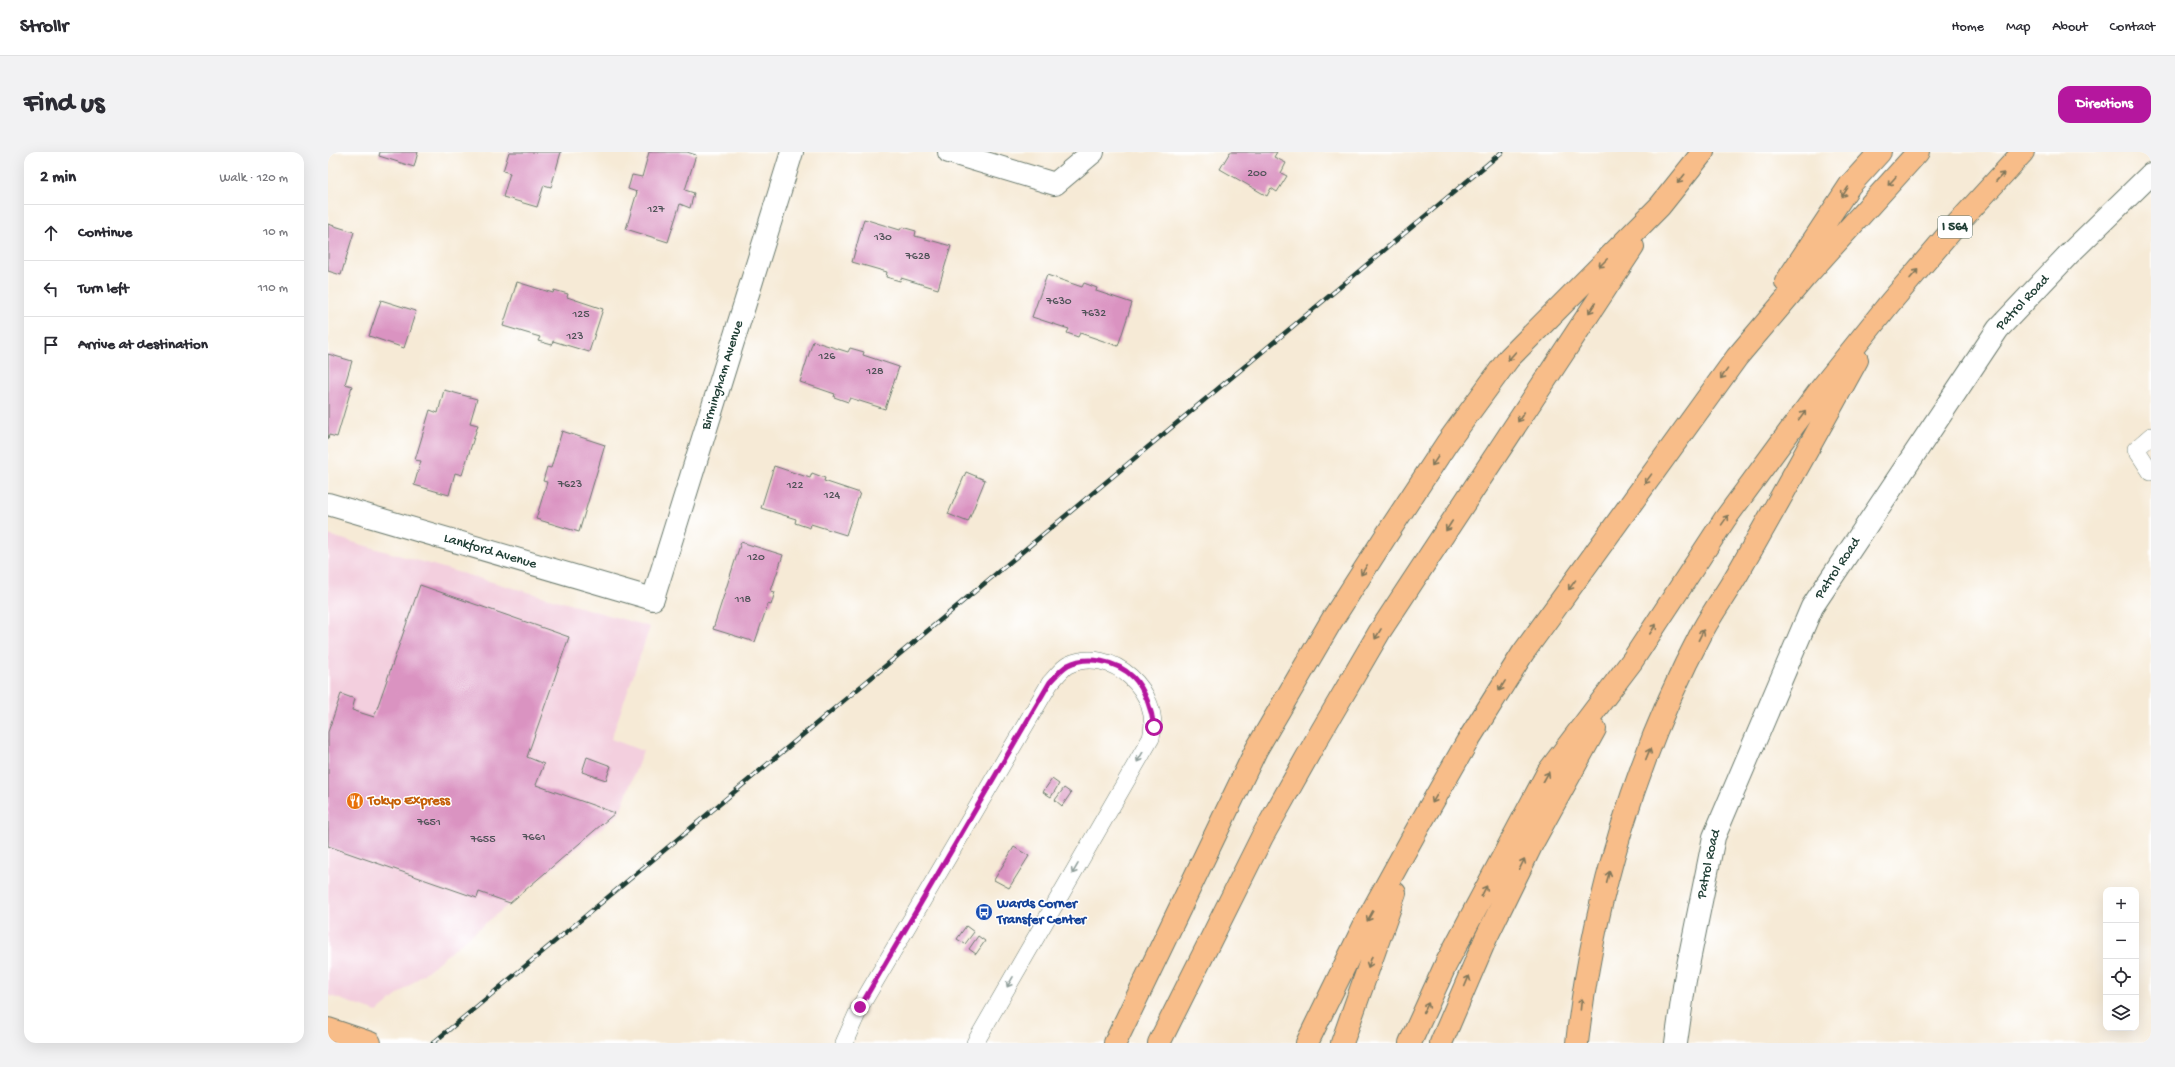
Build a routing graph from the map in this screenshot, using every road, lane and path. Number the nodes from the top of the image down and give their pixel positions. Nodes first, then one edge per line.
1 (792, 152) edge
2 (949, 152) edge
3 (1093, 152) edge
4 (1703, 152) edge
5 (1880, 152) edge
6 (1918, 152) edge
7 (2023, 152) edge
8 (2151, 174) edge
9 (1660, 206) junction
10 (1889, 304) junction
11 (1737, 356) junction
12 (2151, 436) edge
13 (2151, 472) edge
14 (328, 504) edge
15 (653, 599) joint
16 (1632, 661) junction
17 (1415, 833) junction
18 (328, 1028) edge
19 (370, 1043) edge
20 (844, 1043) edge
21 (975, 1043) edge
22 (1115, 1043) edge
23 (1159, 1043) edge
24 (1307, 1043) edge
25 (1342, 1043) edge
26 (1410, 1043) edge
27 (1441, 1043) edge
28 (1577, 1043) edge
29 (1676, 1043) edge

1 - 15 street, Birmingham Avenue
2 - 3 street
4 -> 9 main road
5 -> 11 main road
6 -> 11 main road
10 -> 7 main road, I 564
8 - 29 street, Patrol Road
9 -> 22 main road
9 -> 23 main road
16 -> 10 main road
28 -> 10 main road
11 -> 17 main road
12 - 13 lane
14 - 15 street, Lankford Avenue
26 -> 16 main road
27 -> 16 main road
17 -> 24 main road
17 -> 25 main road
18 - 19 main road
20 -> 21 lane

